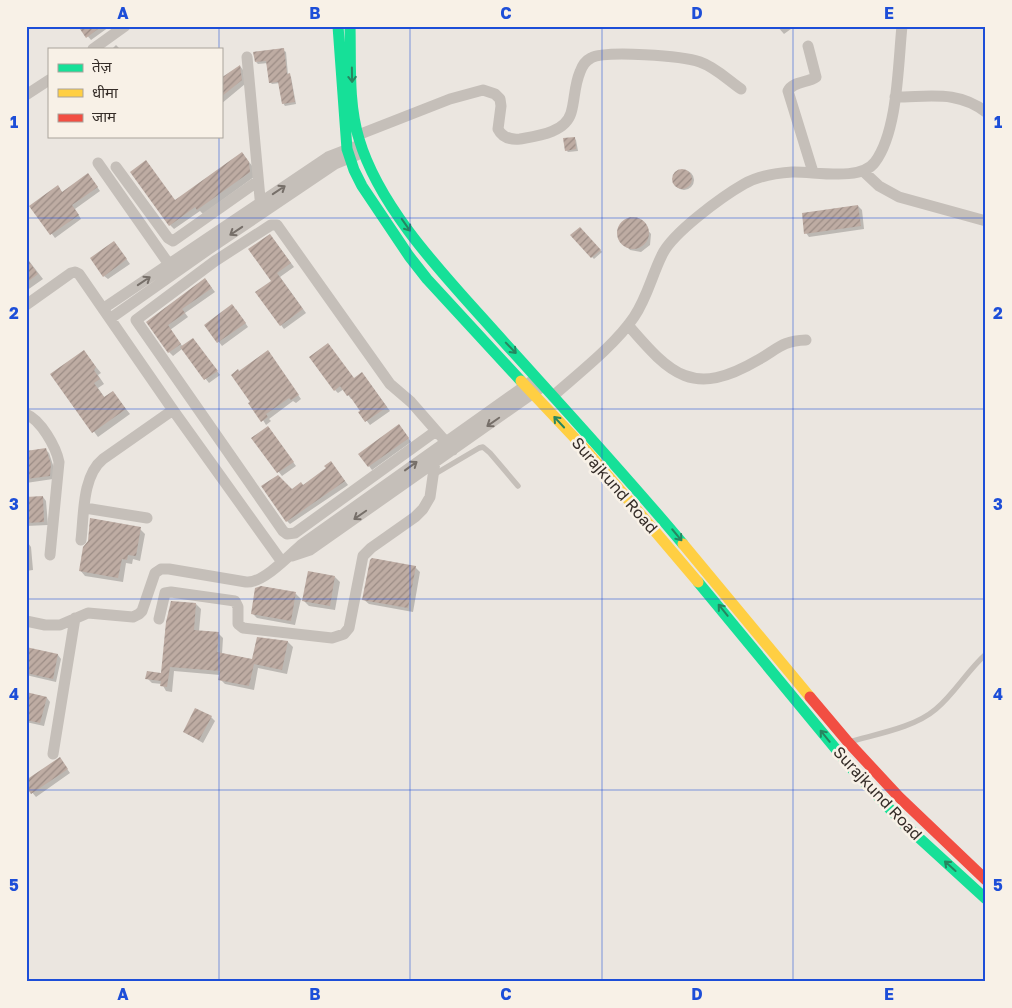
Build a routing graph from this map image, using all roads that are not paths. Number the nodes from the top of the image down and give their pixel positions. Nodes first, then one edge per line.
1 (125, 26) edge
2 (338, 26) edge
3 (350, 26) edge
4 (902, 26) edge
5 (808, 46) dead end
6 (94, 48) edge
7 (247, 57) dead end
8 (48, 81) edge
9 (741, 89) dead end
10 (26, 95) edge
11 (895, 98) junction
12 (986, 112) edge
13 (361, 144) junction
14 (349, 154) junction
15 (98, 163) dead end
16 (116, 167) dead end
17 (863, 171) junction
18 (813, 172) junction
19 (258, 181) junction
20 (261, 208) junction
21 (986, 221) edge
22 (181, 236) junction
23 (209, 249) junction
24 (190, 250) junction
25 (215, 261) junction
26 (172, 269) junction
27 (26, 305) edge
28 (104, 308) junction
29 (111, 318) junction
30 (628, 325) junction
31 (806, 340) dead end
32 (541, 382) junction
33 (530, 390) junction
34 (553, 396) junction
35 (173, 410) junction
36 (26, 414) edge
37 (436, 431) junction
38 (449, 446) junction
39 (435, 462) junction
40 (434, 474) junction
41 (518, 486) dead end
42 (85, 508) junction
43 (147, 518) dead end
44 (81, 540) dead end
45 (50, 556) dead end
46 (285, 560) junction
47 (75, 618) junction
48 (159, 619) dead end
49 (26, 621) edge
50 (986, 654) edge
51 (848, 742) junction
52 (53, 754) dead end
53 (986, 880) edge
54 (986, 899) edge

1 - 6 street
2 - 14 main road, Surajkund Road
3 -> 13 main road, Surajkund Road
4 - 11 street
5 - 18 street
7 - 19 street
8 - 10 street
9 - 13 street
11 - 12 street
11 - 17 street
13 - 14 street
13 -> 32 main road, Surajkund Road
14 - 20 street
14 - 33 main road, Surajkund Road
15 - 26 street
16 - 22 street
17 - 18 street
17 - 21 street
18 - 30 street
19 - 20 street
19 - 22 street
20 -> 23 street
20 - 24 street
22 - 24 street
23 - 25 street
23 - 26 street
24 - 26 street
25 - 37 street
25 - 37 street
28 -> 26 street
26 - 29 street
27 - 28 street
28 - 29 street
29 - 35 street
30 - 31 street
30 - 34 street
32 - 33 street
32 - 34 main road, Surajkund Road
33 - 38 street
54 -> 33 main road, Surajkund Road
34 -> 51 main road, Surajkund Road
35 - 42 street
35 - 46 street
36 - 45 street
37 - 38 street
38 - 39 street
46 -> 38 street
39 - 40 street
39 -> 46 street
40 - 41 lane
40 - 48 street
42 - 43 street
42 - 44 street
46 - 47 street
47 - 49 street
47 - 52 street
50 - 51 lane
51 - 53 main road, Surajkund Road

